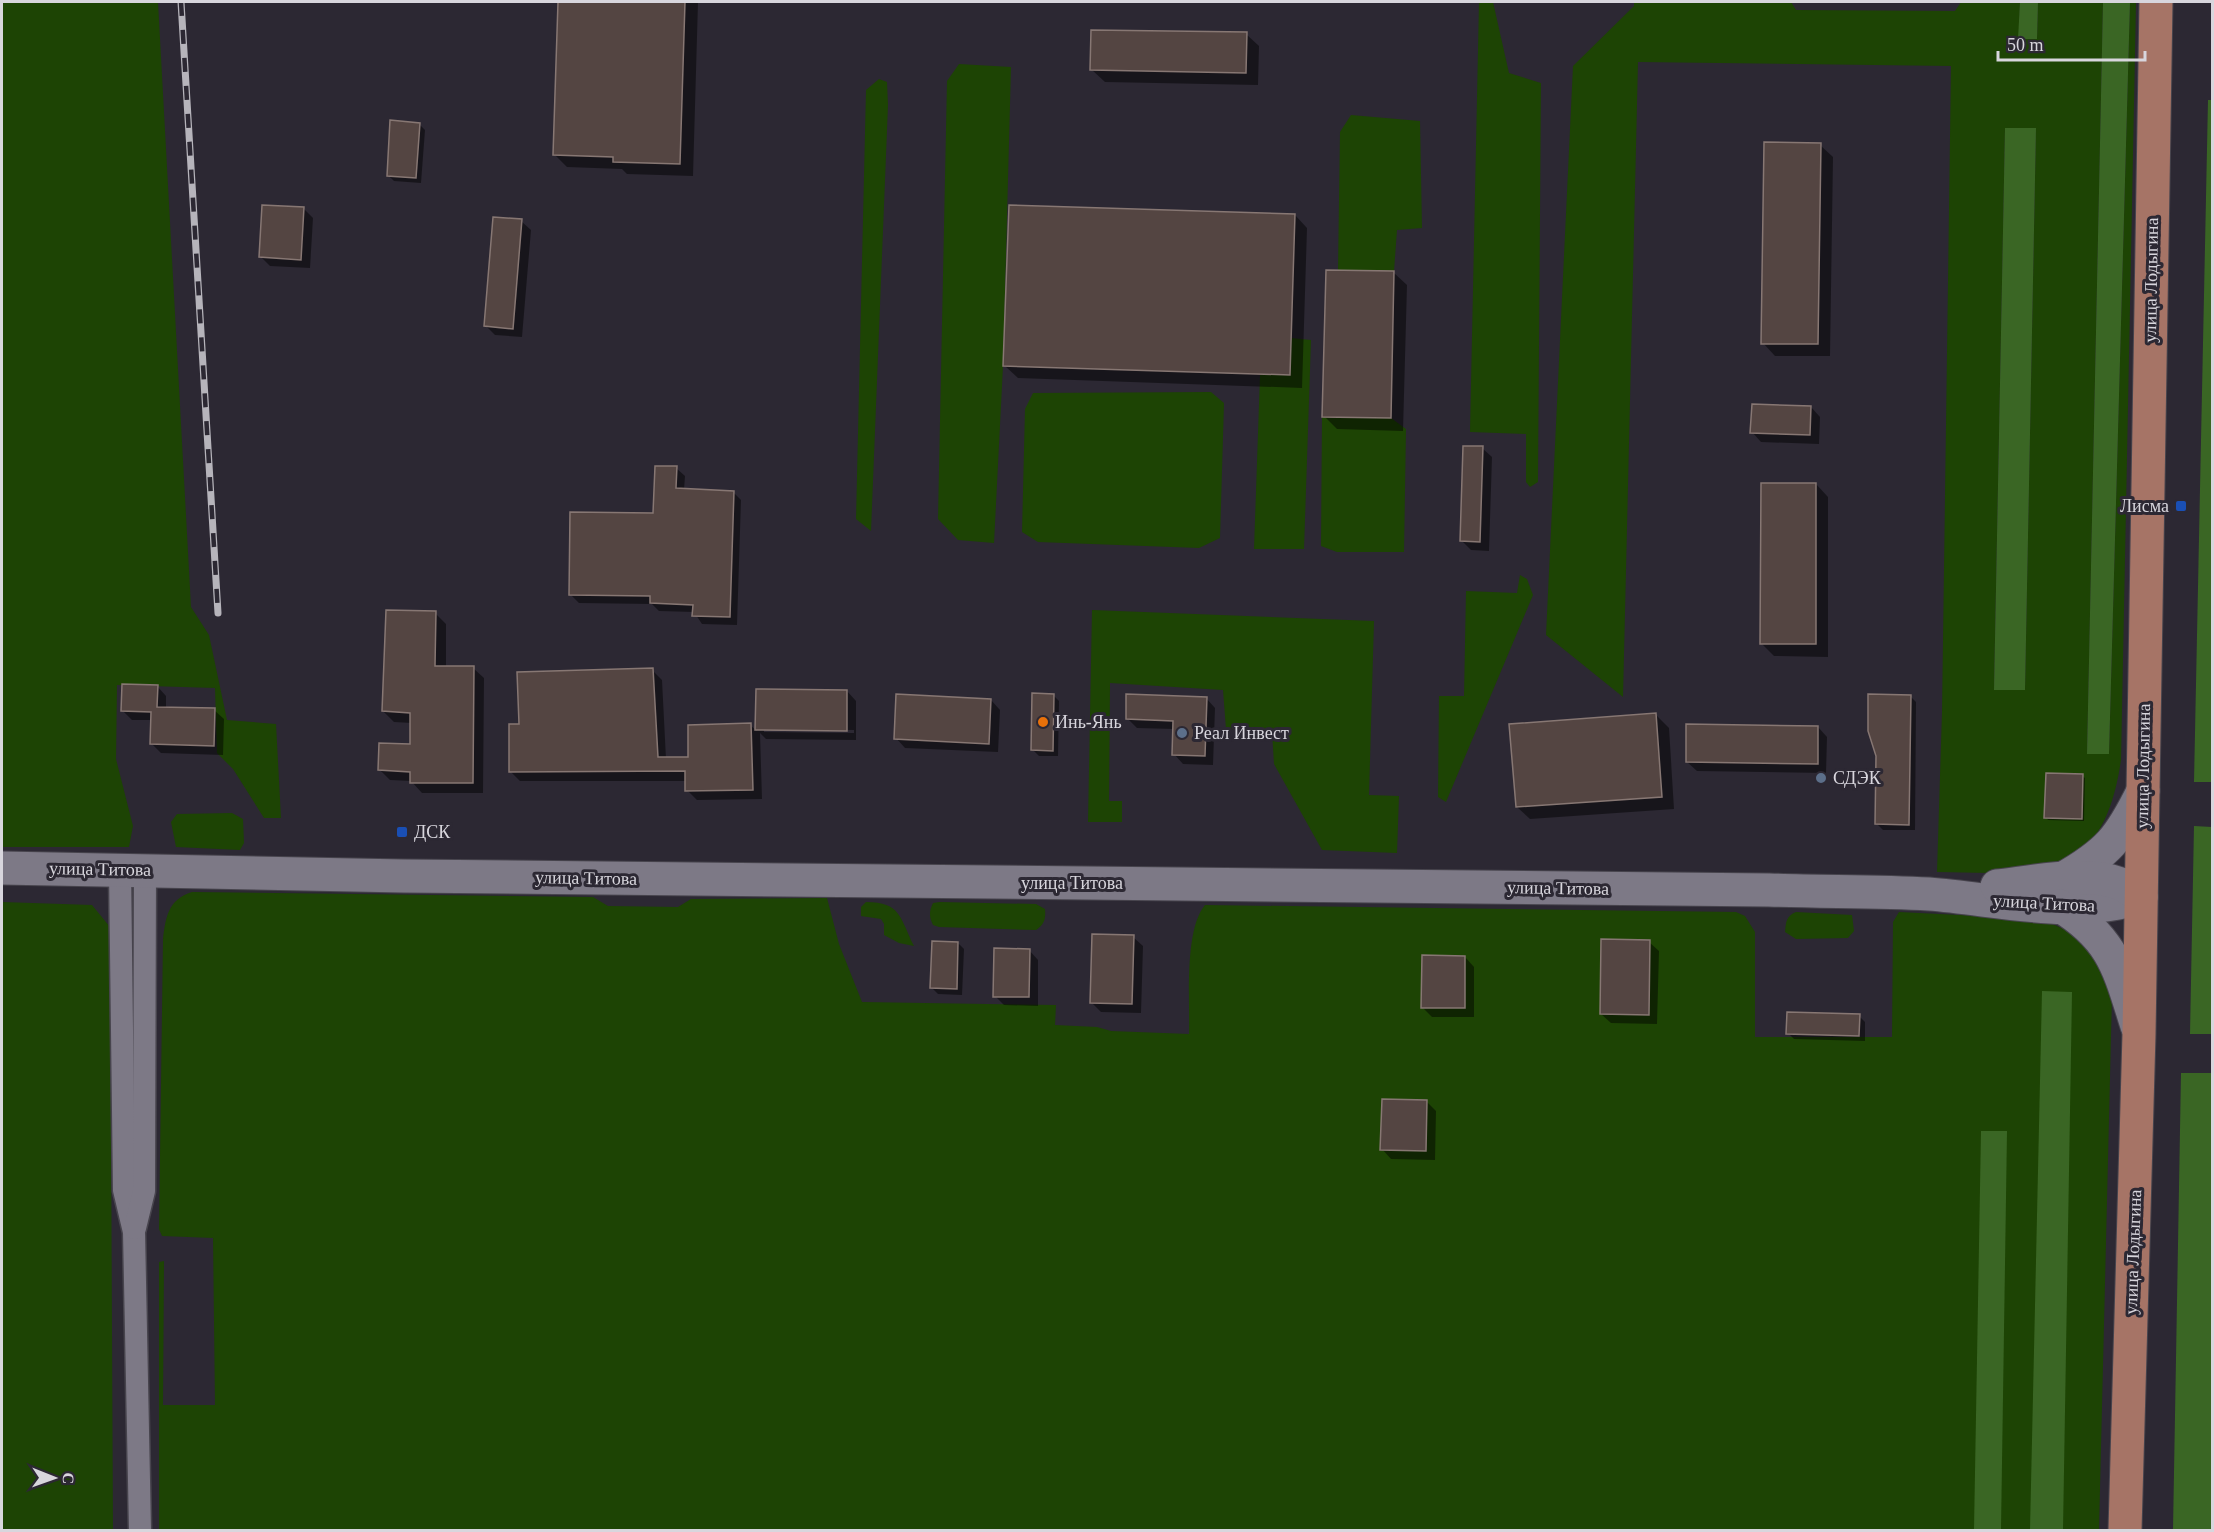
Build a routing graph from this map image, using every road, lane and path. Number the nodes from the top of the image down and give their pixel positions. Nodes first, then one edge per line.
1 (2156, 2) edge
2 (2143, 791) junction
3 (2, 867) edge
4 (133, 870) junction
5 (2061, 893) junction
6 (2141, 897) junction
7 (2139, 1034) junction
8 (140, 1530) edge
9 (2125, 1530) edge

1 - 2 main road, улица Лодыгина
2 - 5 main road
2 - 6 main road, улица Лодыгина
3 - 4 main road, улица Титова
4 - 5 main road, улица Титова
4 - 8 street
5 - 6 main road, улица Титова
5 - 7 main road
6 - 7 main road, улица Лодыгина
7 - 9 main road, улица Лодыгина

